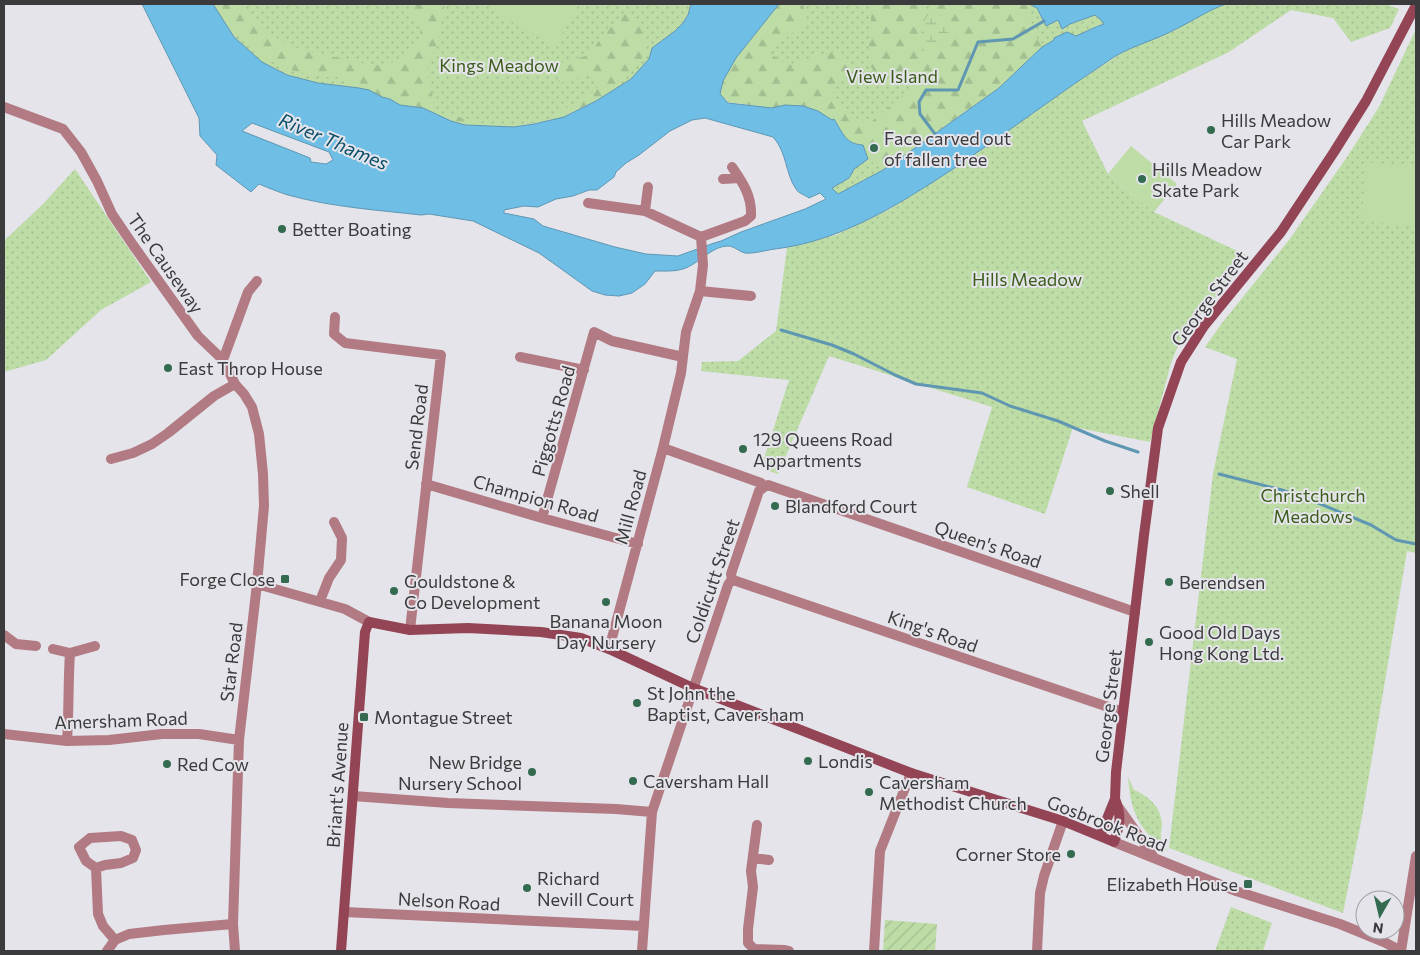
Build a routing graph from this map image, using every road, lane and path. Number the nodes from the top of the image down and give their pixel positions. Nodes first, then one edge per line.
1 (1414, 9) edge
2 (4, 107) edge
3 (732, 167) dead end
4 (739, 178) junction
5 (723, 179) dead end
6 (648, 187) dead end
7 (588, 203) dead end
8 (645, 210) junction
9 (701, 241) junction
10 (257, 281) dead end
11 (700, 291) junction
12 (751, 296) dead end
13 (335, 317) dead end
14 (520, 357) dead end
15 (683, 357) junction
16 (224, 360) junction
17 (584, 370) junction
18 (235, 384) junction
19 (663, 448) junction
20 (111, 459) dead end
21 (426, 484) junction
22 (764, 487) junction
23 (542, 518) junction
24 (334, 522) dead end
25 (638, 544) junction
26 (732, 579) junction
27 (256, 584) junction
28 (320, 601) junction
29 (1135, 612) junction
30 (369, 622) junction
31 (410, 630) junction
32 (4, 635) edge
33 (36, 646) dead end
34 (95, 646) dead end
35 (53, 649) dead end
36 (610, 649) junction
37 (70, 653) junction
38 (693, 688) junction
39 (1123, 712) junction
40 (4, 734) edge
41 (238, 740) junction
42 (67, 741) junction
43 (911, 773) junction
44 (353, 796) junction
45 (1117, 803) junction
46 (652, 812) junction
47 (1063, 821) junction
48 (757, 825) dead end
49 (1100, 836) junction
50 (1114, 842) junction
51 (1416, 856) edge
52 (753, 858) junction
53 (1154, 858) junction
54 (769, 860) dead end
55 (96, 868) junction
56 (344, 912) junction
57 (233, 924) junction
58 (644, 926) junction
59 (115, 940) junction
60 (107, 951) edge
61 (234, 951) edge
62 (341, 951) edge
63 (642, 951) edge
64 (789, 951) edge
65 (874, 951) edge
66 (1037, 951) edge
67 (1401, 951) edge

1 - 29 main road, George Street
2 - 16 street, The Causeway
3 - 4 street
4 - 5 street
4 - 9 street
6 - 8 street
7 - 8 street
8 - 9 street
9 - 11 street, Mill Road
10 - 16 street
11 - 12 street
11 - 15 street, Mill Road
13 - 21 street, Send Road
14 - 17 street
15 - 17 street, Piggotts Road
15 - 19 street, Mill Road
16 - 18 street, The Causeway
17 - 23 street, Piggotts Road
18 - 20 street
18 - 27 street, Star Road
19 - 22 street, Queen's Road
19 - 25 street, Mill Road
21 - 23 street, Champion Road
21 - 31 street, Send Road
22 - 26 street, Coldicutt Street
22 - 29 street, Queen's Road
23 - 25 street, Champion Road
24 - 28 street
25 - 36 street, Mill Road
26 - 38 street, Coldicutt Street
26 - 39 street, King's Road
27 - 28 street, Gosbrook Road
27 - 41 street, Star Road
28 - 30 street, Gosbrook Road
29 - 39 main road, George Street
30 - 31 main road, Gosbrook Road
30 - 44 main road, Briant's Avenue
31 - 36 main road, Gosbrook Road
32 - 33 street
34 - 37 street
35 - 37 street
36 - 38 main road, Gosbrook Road
37 - 42 street
38 - 43 main road, Gosbrook Road
38 - 46 street, Coldicutt Street
39 - 45 main road, George Street
40 - 42 street, Amersham Road
41 - 42 street, Amersham Road
41 - 57 street, Star Road
43 - 47 main road, Gosbrook Road
43 - 65 street
44 - 46 street
44 - 56 main road, Briant's Avenue
45 - 49 main road, George Street
45 - 50 main road, George Street
45 - 53 street
46 - 58 street, Coldicutt Street
47 - 49 main road, Gosbrook Road
47 - 66 street
48 - 52 street
49 - 50 main road, Gosbrook Road
50 - 53 street, Gosbrook Road
51 - 67 street
52 - 54 street
52 - 64 street
53 - 67 street, Gosbrook Road
55 - 55 street
55 - 59 street
56 - 58 street, Nelson Road
56 - 62 main road, Briant's Avenue
57 - 59 street
57 - 61 street, Star Road
58 - 63 street, Coldicutt Street
59 - 60 street

